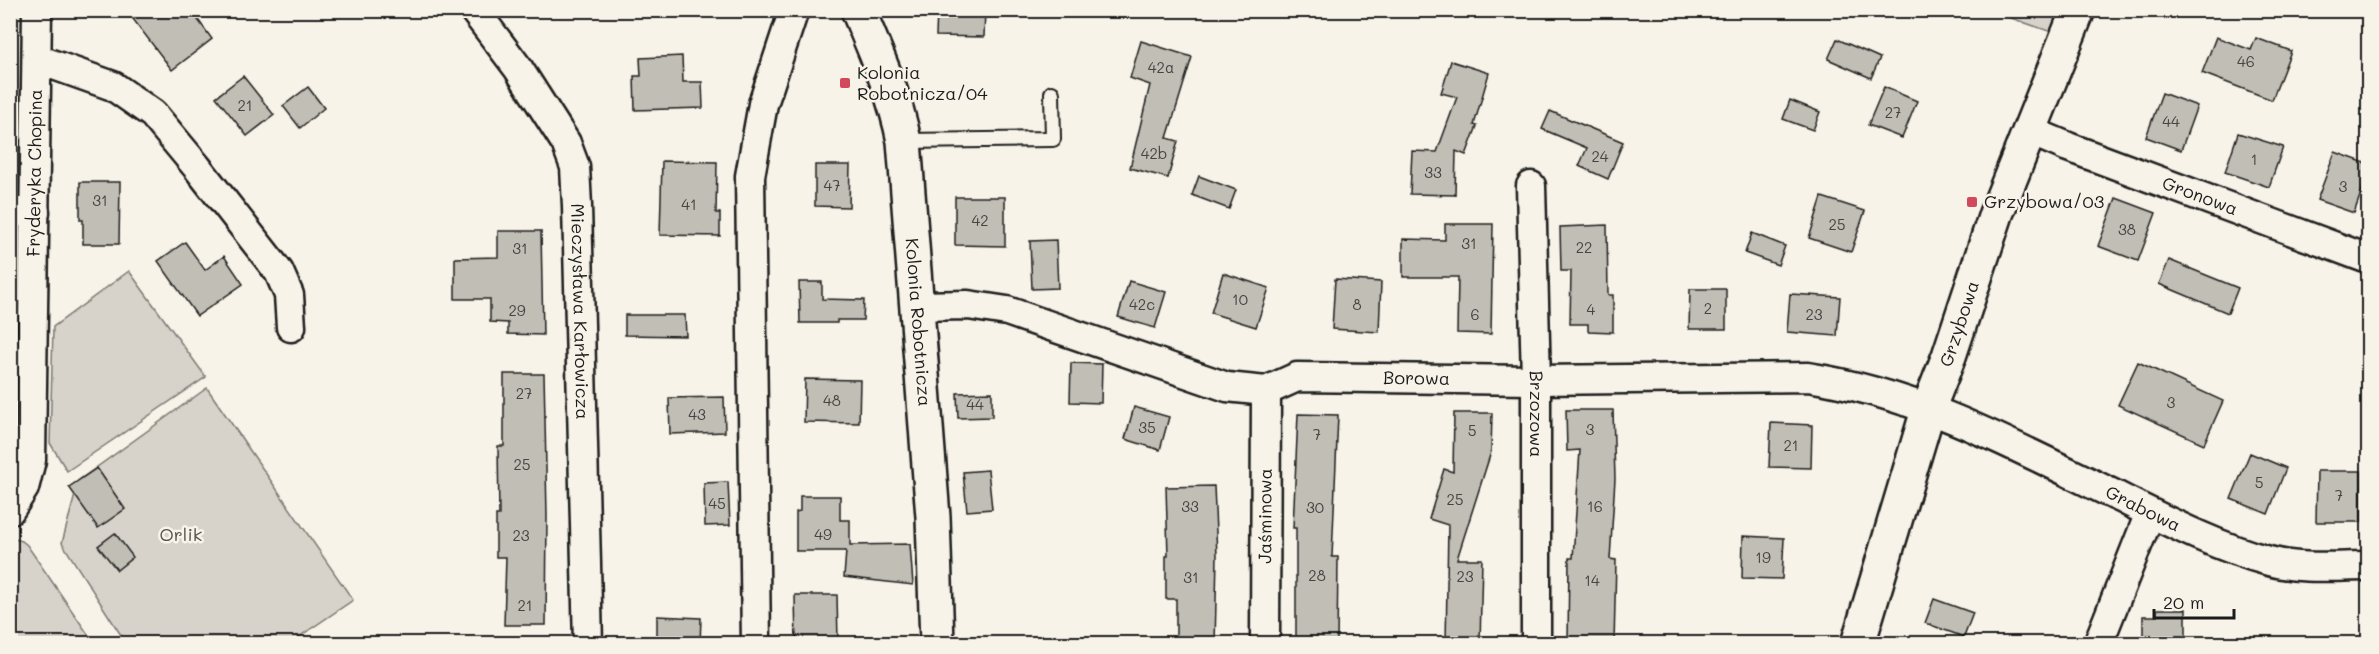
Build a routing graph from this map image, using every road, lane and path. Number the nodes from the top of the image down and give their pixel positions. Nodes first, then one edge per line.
1 (37, 10) edge
2 (474, 10) edge
3 (794, 10) edge
4 (858, 10) edge
5 (2078, 10) edge
6 (37, 59) junction
7 (1052, 93) dead end
8 (2030, 131) junction
9 (904, 141) junction
10 (1531, 186) dead end
11 (23, 212) edge
12 (2368, 259) edge
13 (917, 306) junction
14 (291, 327) dead end
15 (1536, 380) junction
16 (1266, 390) junction
17 (1929, 407) junction
18 (10, 510) edge
19 (2150, 513) junction
20 (2368, 566) edge
21 (588, 644) edge
22 (756, 644) edge
23 (937, 644) edge
24 (1265, 644) edge
25 (1536, 644) edge
26 (1858, 644) edge
27 (2098, 644) edge

1 - 6 street, Fryderyka Chopina
2 - 21 street, Mieczysława Karłowicza
3 - 22 street
4 - 9 main road, Kolonia Robotnicza
5 - 8 main road, Grzybowa
6 - 11 street, Fryderyka Chopina
6 - 14 street
7 - 9 lane
8 - 12 street, Gronowa
8 - 17 main road, Grzybowa
9 - 13 main road, Kolonia Robotnicza
10 - 15 street, Brzozowa
11 - 18 street, Fryderyka Chopina
13 - 16 street, Borowa
13 - 23 main road, Kolonia Robotnicza
15 - 16 street, Borowa
15 - 17 street, Borowa
15 - 25 street, Brzozowa
16 - 24 street, Jaśminowa
17 - 19 street, Grabowa
17 - 26 main road, Grzybowa
19 - 20 street, Grabowa
19 - 27 street

